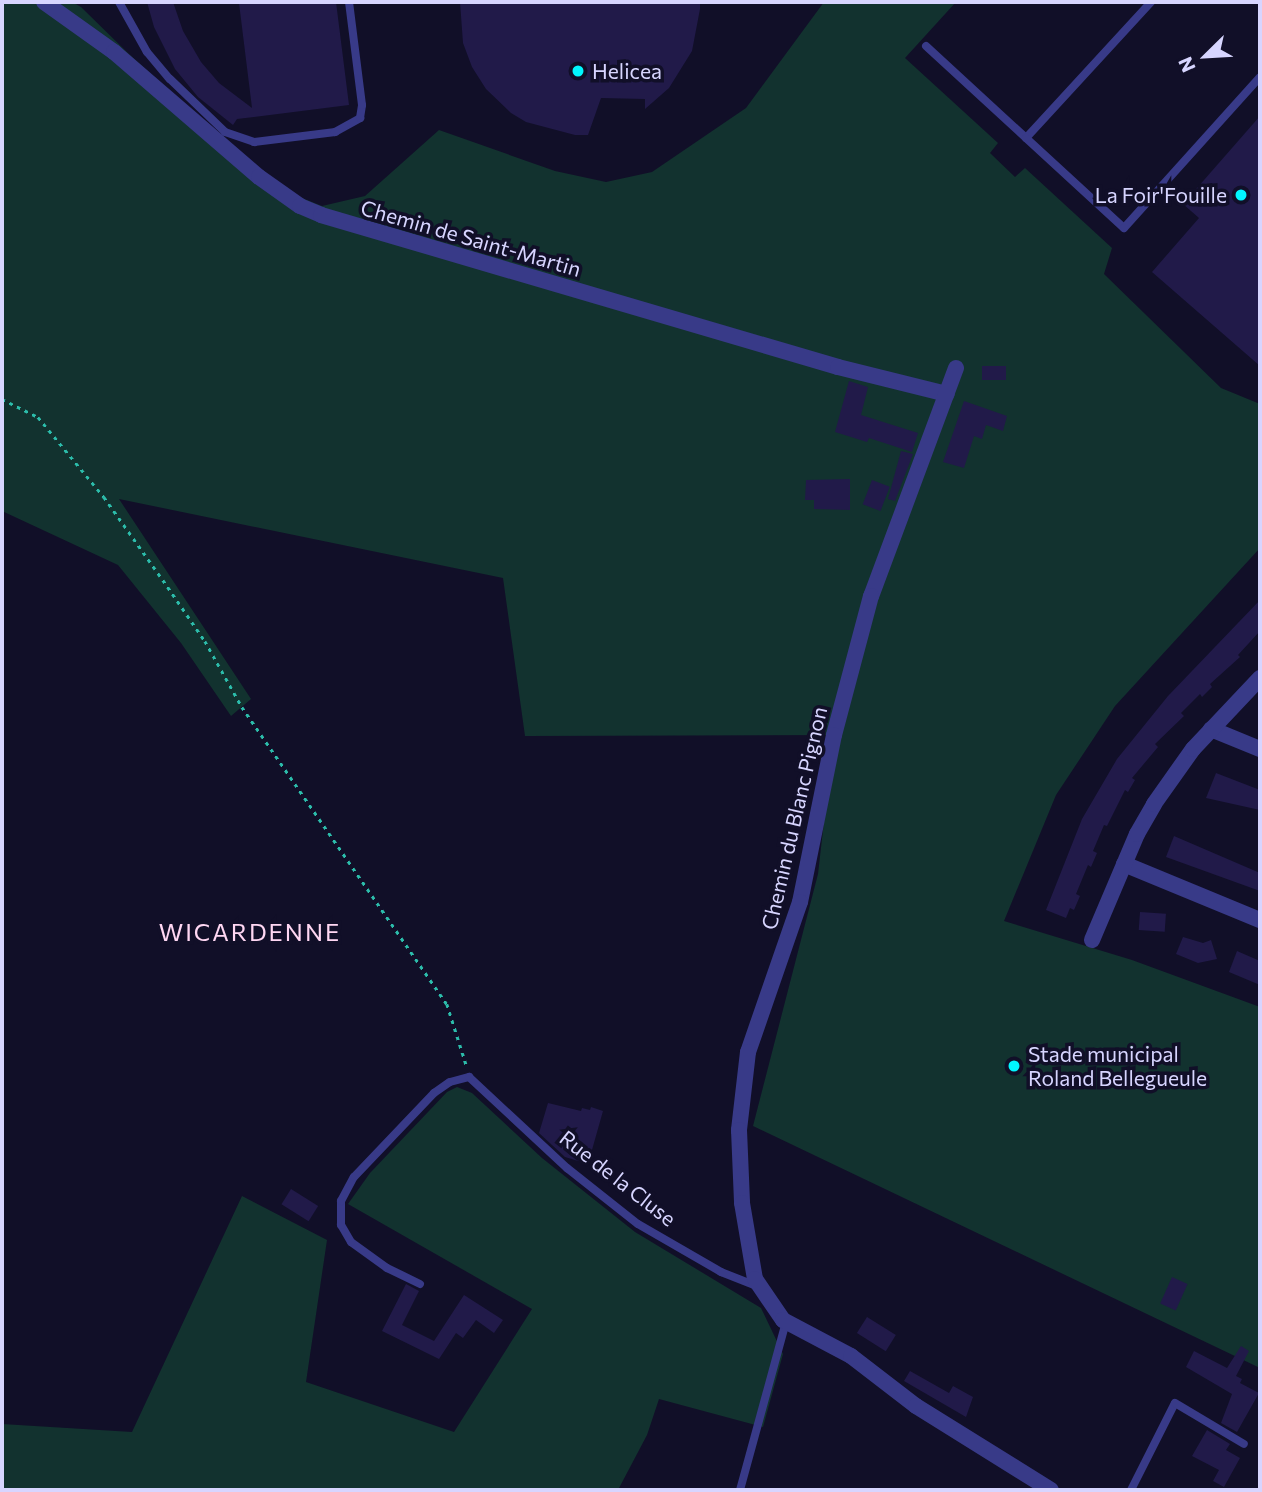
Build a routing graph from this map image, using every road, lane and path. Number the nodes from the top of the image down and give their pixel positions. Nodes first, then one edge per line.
1 (44, 2) edge
2 (120, 2) edge
3 (349, 2) edge
4 (1151, 2) edge
5 (926, 46) dead end
6 (1260, 77) edge
7 (1026, 138) junction
8 (956, 368) dead end
9 (947, 394) junction
10 (2, 399) edge
11 (1260, 678) edge
12 (1211, 729) junction
13 (1260, 749) edge
14 (1124, 864) junction
15 (1260, 920) edge
16 (1092, 940) dead end
17 (469, 1077) junction
18 (420, 1284) dead end
19 (759, 1287) junction
20 (786, 1322) junction
21 (1244, 1444) dead end
22 (740, 1490) edge
23 (1051, 1490) edge
24 (1131, 1490) edge

1 - 9 street, Chemin de Saint-Martin
2 - 3 lane
4 - 7 lane
5 - 7 lane
6 - 7 lane
8 - 9 street, Chemin du Blanc Pignon
9 - 19 street, Chemin du Blanc Pignon
10 - 17 path
11 - 12 street
12 - 13 street
12 - 14 street
14 - 15 street
14 - 16 street
17 - 18 lane
17 - 19 lane, Rue de la Cluse
19 - 20 street
20 - 22 lane
20 - 23 street
21 - 24 lane

